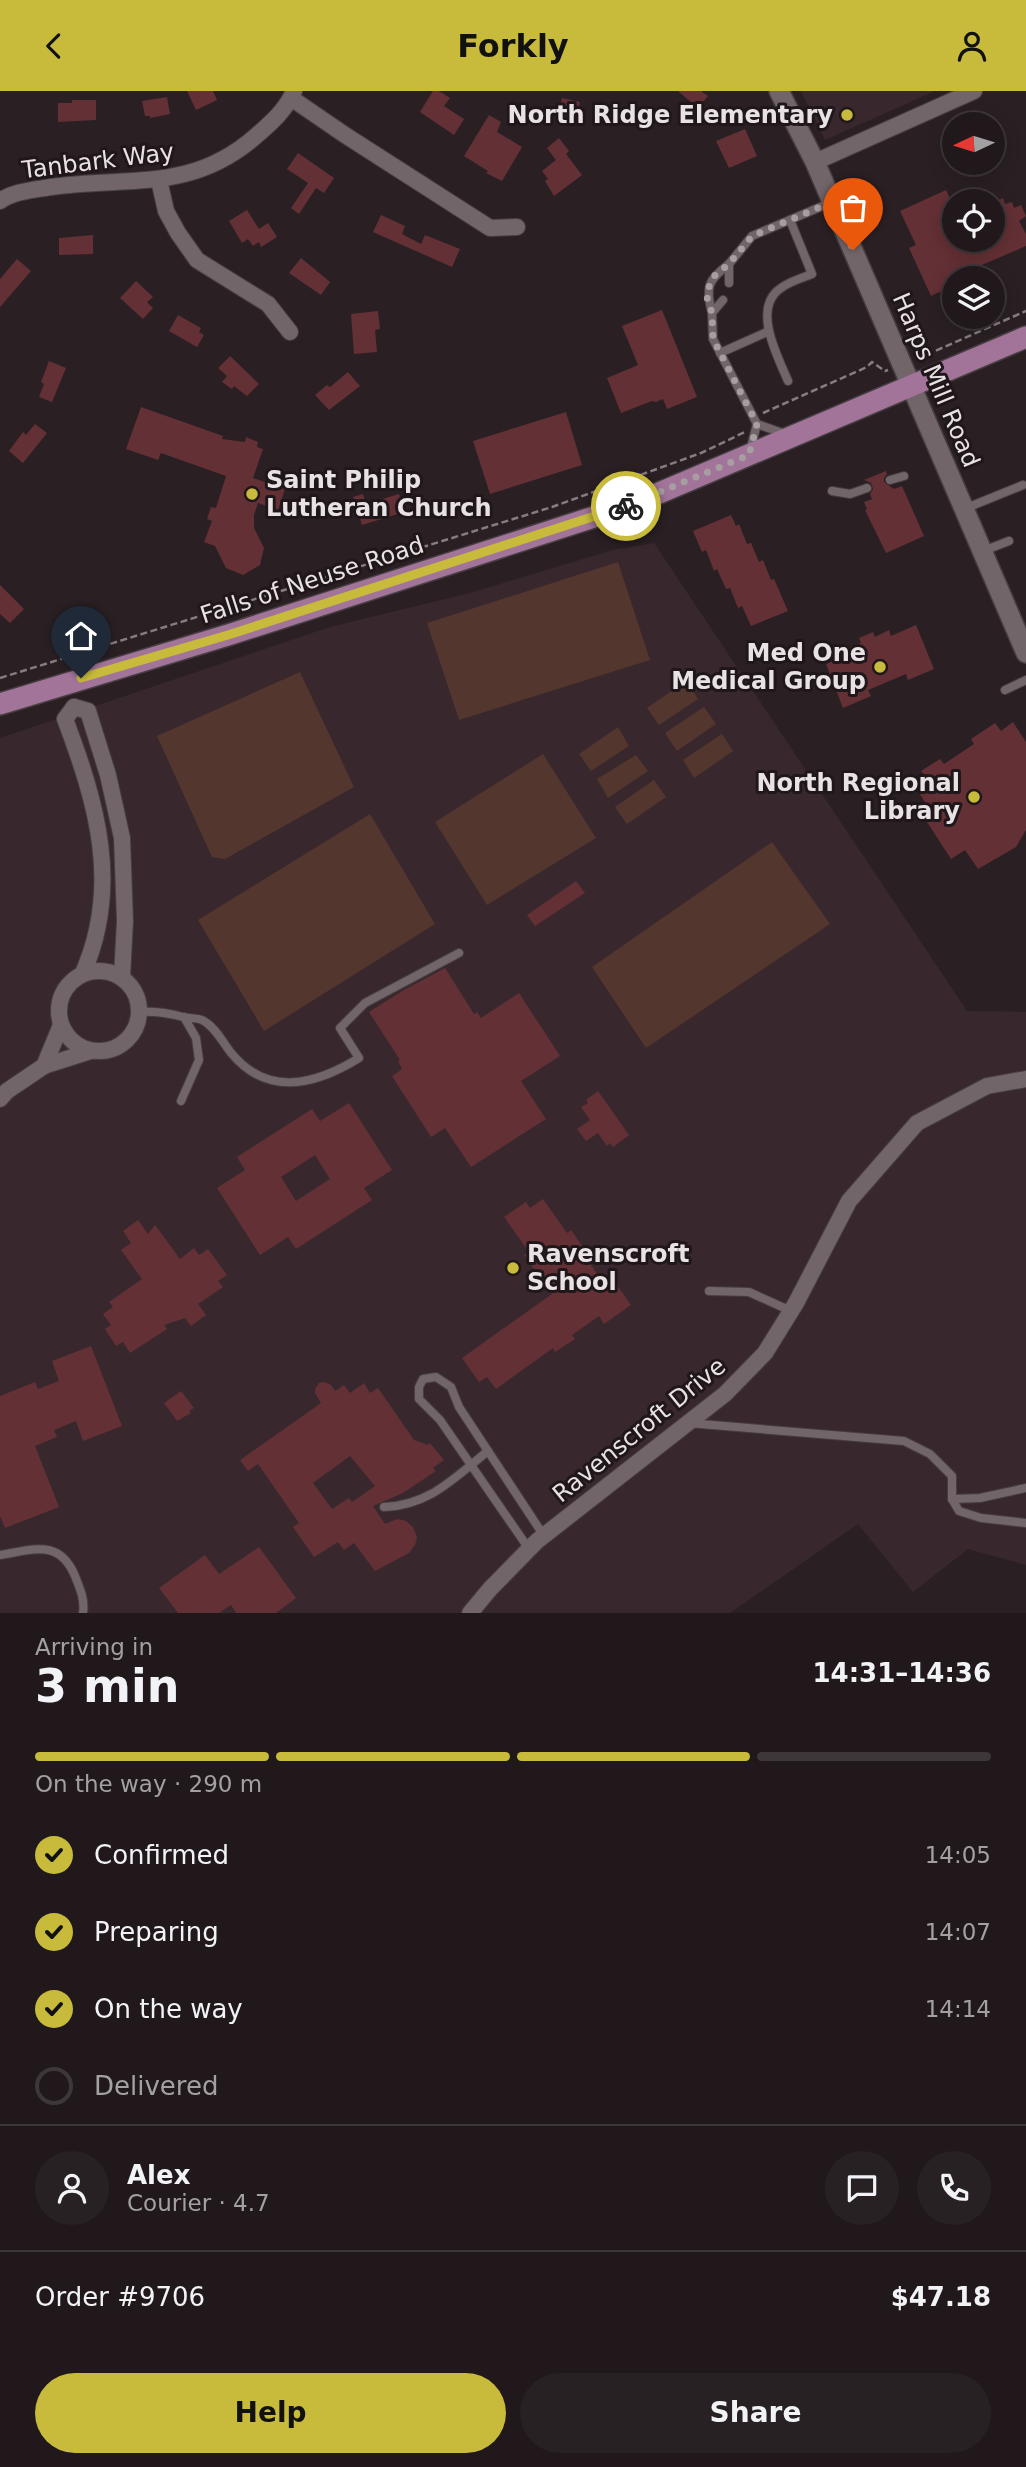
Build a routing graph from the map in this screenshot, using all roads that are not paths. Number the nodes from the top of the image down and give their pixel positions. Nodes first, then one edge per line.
1 (779, 91) edge
2 (974, 91) edge
3 (292, 95) edge
4 (815, 162) junction
5 (159, 180) junction
6 (1, 198) edge
7 (832, 202) junction
8 (790, 220) junction
9 (517, 227) dead end
10 (729, 264) junction
11 (726, 282) dead end
12 (720, 299) dead end
13 (712, 313) junction
14 (290, 332) dead end
15 (767, 332) junction
16 (1026, 338) edge
17 (720, 353) junction
18 (788, 381) dead end
19 (912, 386) junction
20 (757, 424) junction
21 (792, 436) junction
22 (749, 455) junction
23 (904, 476) dead end
24 (890, 480) dead end
25 (1023, 485) dead end
26 (867, 488) dead end
27 (832, 491) dead end
28 (964, 509) junction
29 (1009, 541) dead end
30 (983, 551) junction
31 (1026, 653) edge
32 (1026, 680) edge
33 (67, 682) junction
34 (1005, 690) dead end
35 (0, 704) edge
36 (74, 707) junction
37 (103, 903) junction
38 (124, 904) junction
39 (459, 953) dead end
40 (83, 973) junction
41 (122, 977) junction
42 (140, 1012) junction
43 (184, 1017) junction
44 (61, 1025) junction
45 (90, 1051) junction
46 (44, 1066) junction
47 (1026, 1079) edge
48 (0, 1100) edge
49 (181, 1101) dead end
50 (709, 1291) dead end
51 (791, 1311) junction
52 (688, 1423) junction
53 (488, 1451) junction
54 (471, 1465) junction
55 (1026, 1488) edge
56 (951, 1499) junction
57 (384, 1507) dead end
58 (1026, 1523) edge
59 (544, 1536) junction
60 (529, 1549) junction
61 (0, 1555) edge
62 (83, 1613) edge
63 (470, 1613) edge

1 - 4 street, Harps Mill Road
2 - 4 street
3 - 5 street, Tanbark Way
3 - 9 street
4 - 7 street, Harps Mill Road
5 - 6 street, Tanbark Way
5 - 14 street
7 - 8 lane
7 - 19 street, Harps Mill Road
8 - 10 lane
8 - 15 lane
10 - 11 lane
10 - 13 lane
12 - 13 lane
13 - 17 lane
15 - 17 lane
15 - 18 lane
16 - 19 main road, Falls of Neuse Road
17 - 20 lane
19 - 21 main road, Falls of Neuse Road
19 - 28 street, Harps Mill Road
20 - 21 lane
20 - 22 lane
21 - 22 main road, Falls of Neuse Road
22 - 33 main road, Falls of Neuse Road
23 - 24 lane
25 - 28 lane
26 - 27 lane
28 - 30 street, Harps Mill Road
29 - 30 lane
30 - 31 street, Harps Mill Road
32 - 34 lane
33 - 35 main road, Falls of Neuse Road
33 - 36 street
36 - 37 street
36 - 38 street
37 - 38 street
37 - 40 street
38 - 41 street
39 - 43 lane
40 - 41 street
40 - 44 street
41 - 42 street
42 - 43 lane
42 - 45 street
43 - 49 lane
44 - 45 street
44 - 46 street
45 - 46 street
46 - 48 street
47 - 51 street, Ravenscroft Drive
50 - 51 lane
51 - 52 street, Ravenscroft Drive
52 - 56 lane
52 - 59 street, Ravenscroft Drive
53 - 54 lane
53 - 54 lane
53 - 59 lane
54 - 57 lane
54 - 60 lane
55 - 56 lane
56 - 58 lane
59 - 60 street, Ravenscroft Drive
60 - 63 street, Ravenscroft Drive
61 - 62 lane

